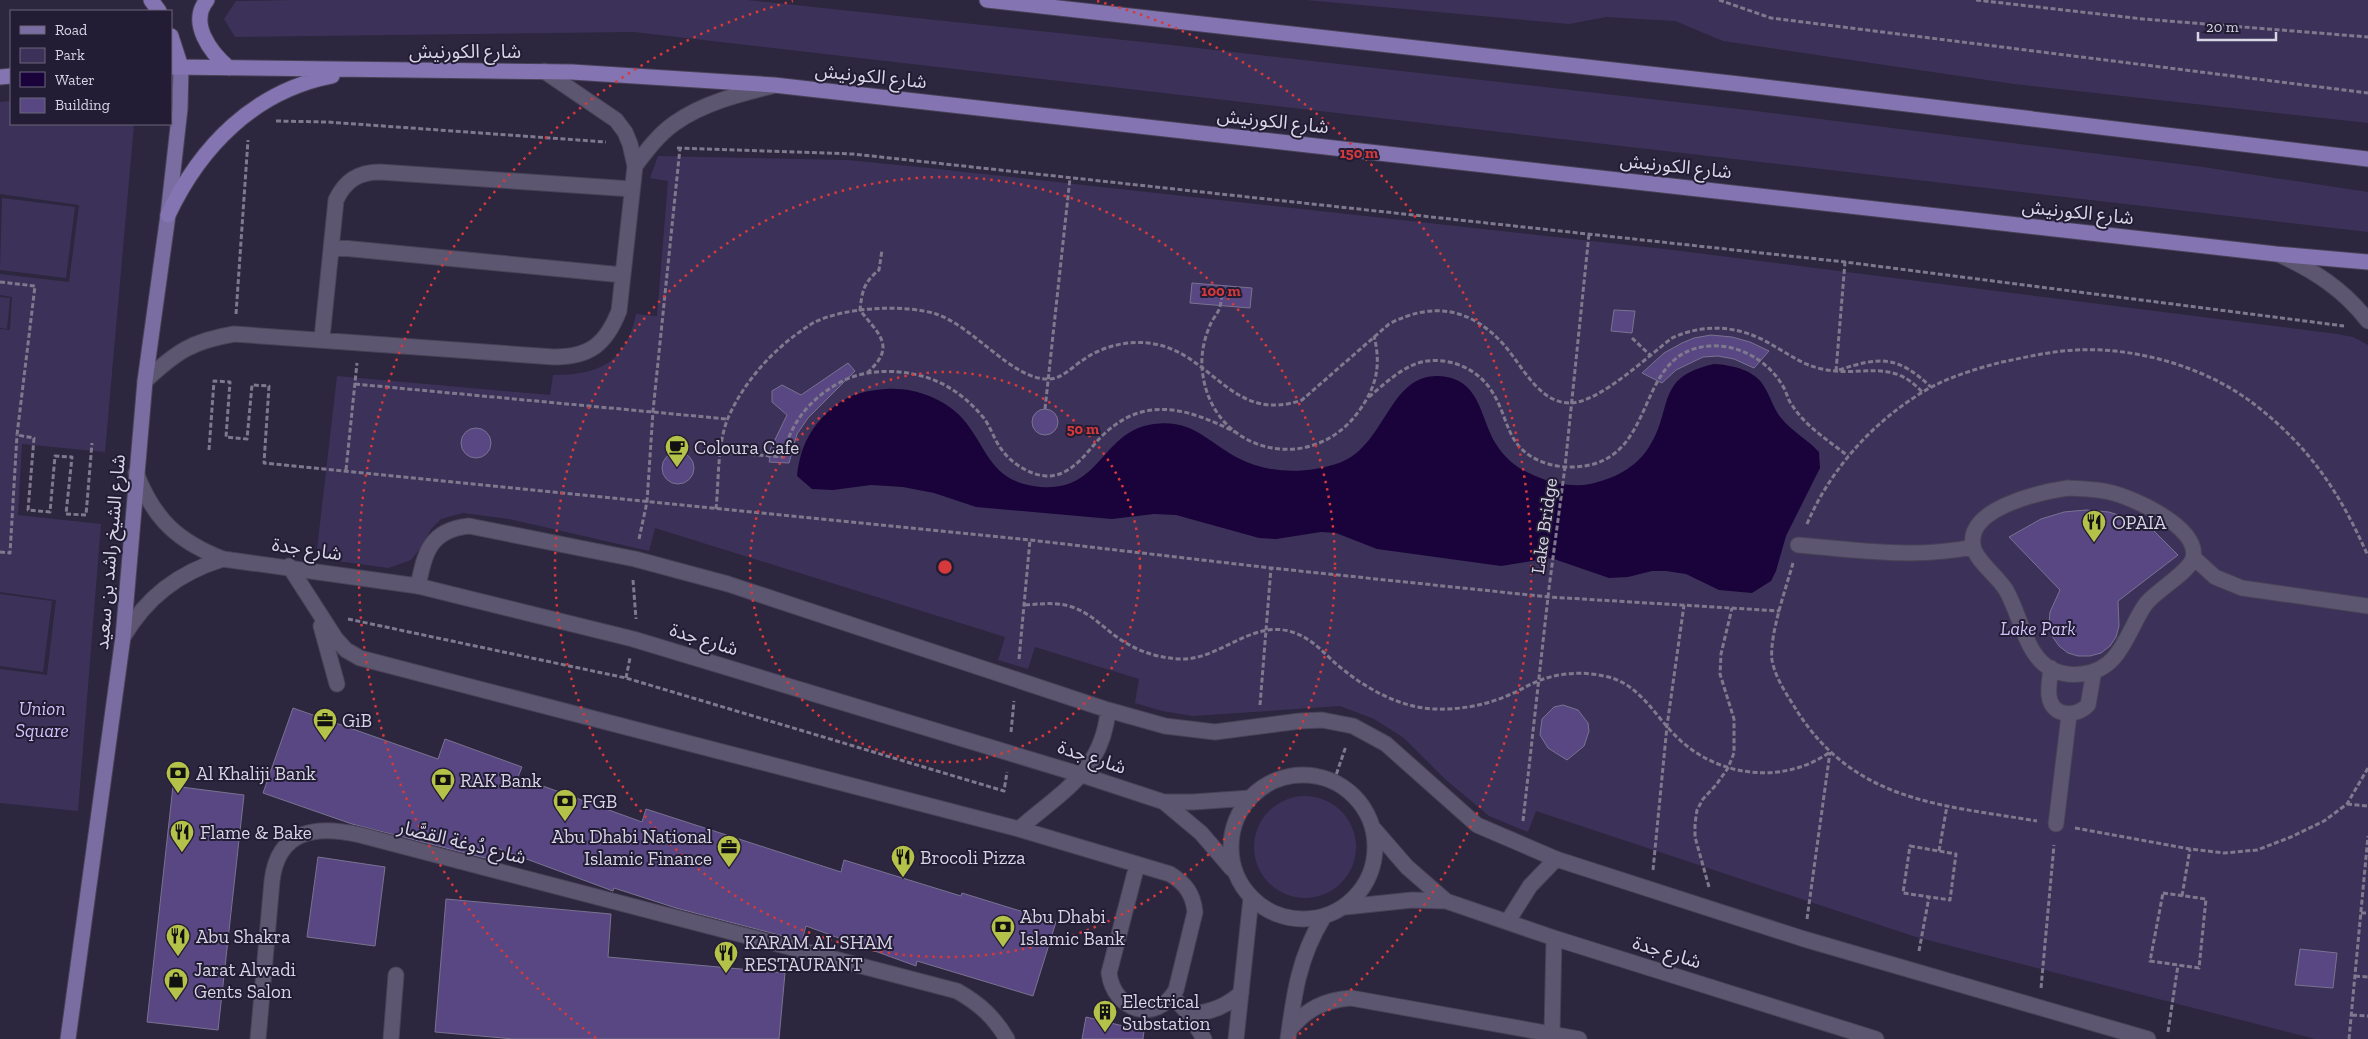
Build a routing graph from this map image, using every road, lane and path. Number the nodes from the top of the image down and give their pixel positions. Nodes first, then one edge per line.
1 (207, 0) edge
2 (987, 0) edge
3 (1719, 0) edge
4 (1976, 0) edge
5 (2368, 37) edge
6 (172, 42) edge
7 (176, 67) edge
8 (229, 68) junction
9 (363, 70) junction
10 (544, 72) junction
11 (774, 85) junction
12 (2368, 93) edge
13 (240, 119) junction
14 (274, 121) dead end
15 (630, 144) junction
16 (650, 147) junction
17 (680, 148) junction
18 (2368, 159) edge
19 (635, 166) junction
20 (1070, 178) junction
21 (632, 189) junction
22 (168, 216) junction
23 (1590, 234) junction
24 (332, 247) junction
25 (882, 250) dead end
26 (2276, 254) junction
27 (1845, 262) junction
28 (2368, 262) edge
29 (623, 275) junction
30 (0, 282) edge
31 (1222, 287) dead end
32 (860, 310) junction
33 (2368, 321) edge
34 (2353, 327) dead end
35 (234, 334) junction
36 (1374, 336) junction
37 (322, 338) junction
38 (1632, 338) dead end
39 (359, 342) junction
40 (1650, 355) junction
41 (1202, 367) junction
42 (1836, 372) junction
43 (866, 373) junction
44 (1048, 380) junction
45 (145, 381) junction
46 (355, 384) junction
47 (1931, 388) junction
48 (1922, 392) junction
49 (1369, 397) junction
50 (1572, 403) junction
51 (1045, 409) dead end
52 (653, 411) junction
53 (727, 419) junction
54 (1235, 432) junction
55 (16, 436) junction
56 (92, 443) dead end
57 (209, 450) dead end
58 (721, 452) junction
59 (1848, 456) junction
60 (1565, 467) junction
61 (346, 470) junction
62 (136, 473) junction
63 (647, 502) junction
64 (716, 509) junction
65 (1030, 540) junction
66 (1798, 545) junction
67 (638, 546) dead end
68 (1973, 547) junction
69 (0, 552) edge
70 (2368, 556) edge
71 (2193, 557) junction
72 (223, 559) junction
73 (289, 566) junction
74 (1271, 568) junction
75 (633, 572) dead end
76 (418, 586) junction
77 (1548, 597) junction
78 (1025, 605) junction
79 (1684, 605) junction
80 (2368, 606) edge
81 (1732, 608) junction
82 (1780, 611) junction
83 (318, 614) junction
84 (340, 617) dead end
85 (636, 622) dead end
86 (1265, 630) junction
87 (123, 637) junction
88 (631, 652) dead end
89 (1018, 663) dead end
90 (2051, 668) junction
91 (2094, 671) junction
92 (626, 678) junction
93 (1538, 681) junction
94 (337, 684) dead end
95 (1015, 699) dead end
96 (1108, 710) junction
97 (2069, 715) junction
98 (1258, 726) junction
99 (1666, 726) junction
100 (1011, 733) dead end
101 (1349, 739) dead end
102 (1830, 752) junction
103 (1008, 766) dead end
104 (1728, 768) junction
105 (2368, 768) edge
106 (1082, 775) junction
107 (1334, 781) junction
108 (1250, 798) junction
109 (1164, 802) junction
110 (2346, 804) junction
111 (1947, 806) junction
112 (2368, 806) edge
113 (2056, 824) junction
114 (1522, 827) dead end
115 (1019, 829) junction
116 (1374, 829) junction
117 (2368, 836) edge
118 (2190, 849) junction
119 (1939, 851) junction
120 (1556, 859) junction
121 (1137, 865) junction
122 (1235, 872) junction
123 (2366, 874) edge
124 (1651, 890) junction
125 (2182, 896) junction
126 (1929, 897) junction
127 (1251, 898) junction
128 (1446, 901) junction
129 (1345, 907) junction
130 (1716, 910) junction
131 (2361, 913) junction
132 (2368, 914) edge
133 (1323, 918) junction
134 (1508, 921) junction
135 (1554, 938) junction
136 (1804, 939) junction
137 (2178, 965) junction
138 (1914, 972) junction
139 (396, 975) dead end
140 (2355, 976) junction
141 (2368, 977) edge
142 (1241, 993) junction
143 (1172, 996) junction
144 (2038, 1008) junction
145 (1189, 1014) junction
146 (2352, 1015) junction
147 (2368, 1016) edge
148 (1552, 1033) junction
149 (1289, 1034) edge
150 (68, 1039) edge
151 (258, 1039) edge
152 (392, 1039) edge
153 (1007, 1039) edge
154 (1204, 1039) edge
155 (1236, 1039) edge
156 (1579, 1039) edge
157 (1876, 1039) edge
158 (2148, 1039) edge
159 (2167, 1039) edge
160 (2349, 1039) edge

1 - 8 highway
2 - 18 highway
3 - 12 path
4 - 5 path
6 - 7 highway
7 - 8 highway, شارع الكورنيش
7 - 22 main road, شارع الشيخ راشد بن سعيد
8 - 9 highway, شارع الكورنيش
9 - 10 highway, شارع الكورنيش
9 - 13 highway
10 - 11 highway, شارع الكورنيش
10 - 15 street
11 - 16 street
11 - 26 highway, شارع الكورنيش
13 - 22 highway
13 - 35 path
14 - 15 path
15 - 19 street
16 - 17 path
16 - 19 street
17 - 20 path
17 - 52 path
19 - 21 street
20 - 23 path
20 - 44 path
21 - 24 street
21 - 29 street
22 - 45 main road, شارع الشيخ راشد بن سعيد
23 - 27 path
23 - 50 path, Lake Bridge
24 - 29 street
24 - 37 street
25 - 32 path
26 - 28 highway, شارع الكورنيش
26 - 33 street
27 - 34 path
27 - 42 path
29 - 39 street
30 - 55 path
31 - 41 path
32 - 43 path
32 - 44 path
32 - 53 path
35 - 37 street
35 - 45 street
36 - 41 path
36 - 49 path
36 - 50 path
37 - 39 street
38 - 40 path
39 - 46 path
40 - 42 path
40 - 50 path
41 - 44 path
41 - 54 path
42 - 47 path
42 - 48 path
43 - 54 path
43 - 58 path
44 - 51 path
45 - 62 main road, شارع الشيخ راشد بن سعيد
46 - 52 path
46 - 61 path
47 - 48 path
47 - 70 path
48 - 59 path
49 - 54 path
49 - 60 path
50 - 60 path, Lake Bridge
52 - 53 path
52 - 63 path
53 - 58 path
55 - 56 path
55 - 69 path
57 - 61 path
58 - 64 path
59 - 60 path
59 - 66 path
60 - 77 path, Lake Bridge
61 - 63 path
62 - 72 street, شارع جدة
62 - 87 main road, شارع الشيخ راشد بن سعيد
63 - 64 path
63 - 67 path
64 - 65 path
65 - 74 path
65 - 78 path
66 - 68 street
66 - 82 path
68 - 71 street
68 - 90 street
71 - 80 street
71 - 91 street
72 - 73 street, شارع جدة
72 - 87 street, شارع جدة
73 - 76 street, شارع جدة
73 - 83 street
74 - 77 path
74 - 86 path
75 - 85 path
76 - 96 street
76 - 106 street, شارع جدة
77 - 79 path
77 - 93 path, Lake Bridge
78 - 86 path
78 - 89 path
79 - 81 path
79 - 99 path
81 - 82 path
81 - 104 path
82 - 102 path
83 - 94 street
83 - 115 street
84 - 92 path
86 - 93 path
86 - 98 path
87 - 150 main road, شارع الشيخ راشد بن سعيد
88 - 92 path
90 - 91 street
90 - 97 street
91 - 97 street
92 - 103 path
93 - 99 path
93 - 114 path, Lake Bridge
95 - 100 path
96 - 98 street
96 - 106 street
97 - 113 street
98 - 120 street
99 - 104 path
99 - 124 path
101 - 107 path
102 - 104 path
102 - 111 path
102 - 136 path
104 - 130 path
105 - 110 path
106 - 109 street, شارع جدة
106 - 115 street
107 - 108 street
107 - 116 street
108 - 109 street, شارع جدة
108 - 122 street
109 - 122 street, شارع جدة
110 - 112 path
110 - 118 path
111 - 113 path
111 - 119 path
113 - 118 path
113 - 144 path
115 - 121 street
116 - 128 street, شارع جدة
116 - 129 street
117 - 123 path
118 - 125 path
119 - 126 path
119 - 126 path
120 - 124 street
120 - 134 street
121 - 143 street
121 - 143 street
122 - 127 street
123 - 131 path
124 - 130 street
125 - 137 path
125 - 137 path
126 - 138 path
127 - 133 street
127 - 142 street
128 - 129 street, شارع جدة
128 - 134 street, شارع جدة
129 - 133 street
130 - 136 street
131 - 132 path
131 - 140 path
133 - 149 street
134 - 135 street, شارع جدة
135 - 148 street
135 - 157 street, شارع جدة
136 - 138 street
137 - 159 path
138 - 144 street
139 - 152 street
140 - 141 path
140 - 146 path
142 - 145 street
142 - 155 street
143 - 145 street
144 - 158 street
145 - 154 street
146 - 147 path
146 - 160 path
148 - 149 street
148 - 156 street
151 - 153 street, شارع دُوغة القصَّار

